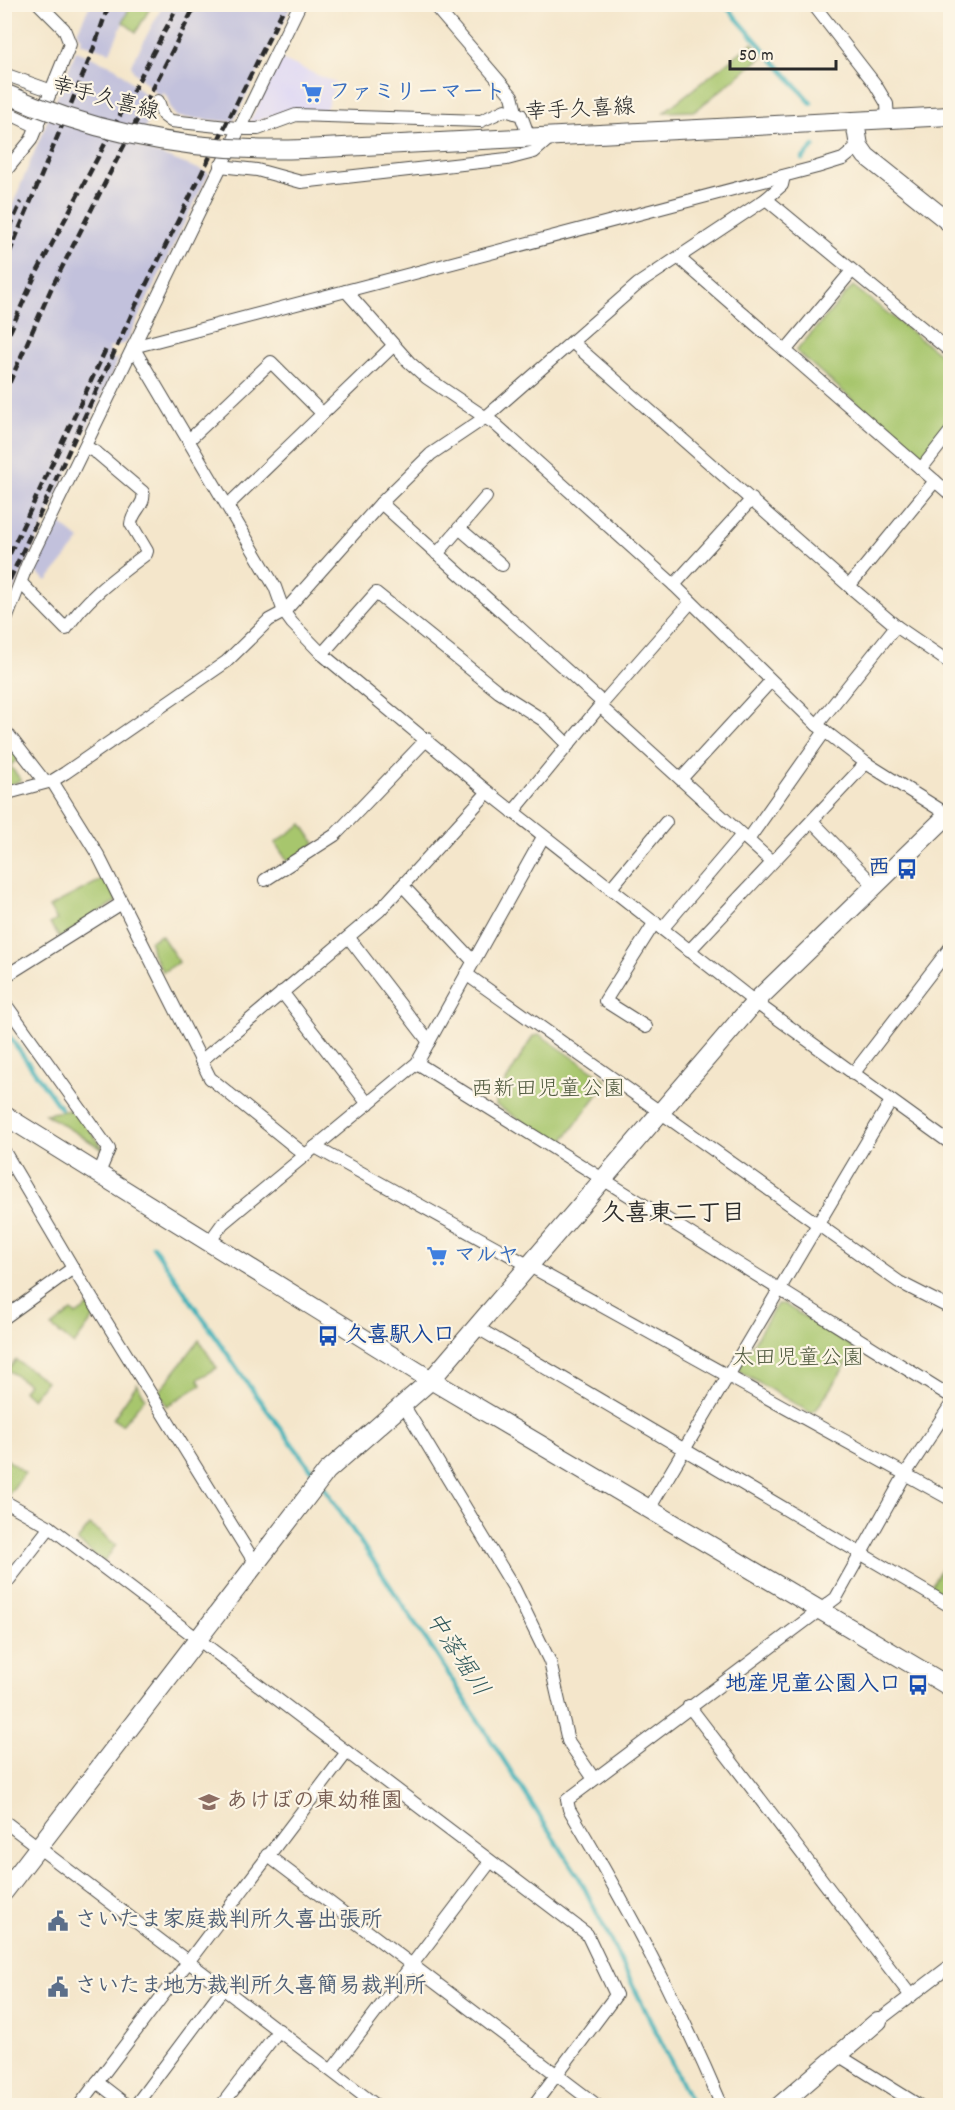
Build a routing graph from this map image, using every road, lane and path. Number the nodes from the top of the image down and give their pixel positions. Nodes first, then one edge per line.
1 (39, 4) edge
2 (300, 4) edge
3 (434, 4) edge
4 (813, 4) edge
5 (4, 74) edge
6 (52, 91) junction
7 (4, 93) edge
8 (158, 101) dead end
9 (4, 111) edge
10 (516, 112) junction
11 (951, 116) edge
12 (888, 120) junction
13 (855, 122) junction
14 (38, 127) junction
15 (238, 128) junction
16 (552, 136) junction
17 (529, 137) junction
18 (859, 146) junction
19 (220, 166) junction
20 (4, 173) edge
21 (784, 176) junction
22 (766, 199) junction
23 (951, 223) edge
24 (679, 258) junction
25 (851, 272) junction
26 (346, 291) junction
27 (572, 342) junction
28 (393, 346) junction
29 (133, 347) junction
30 (785, 351) junction
31 (951, 351) edge
32 (322, 413) junction
33 (486, 417) junction
34 (951, 432) edge
35 (190, 439) junction
36 (86, 447) junction
37 (921, 468) junction
38 (935, 481) junction
39 (951, 494) edge
40 (486, 497) dead end
41 (752, 498) junction
42 (381, 504) junction
43 (228, 505) junction
44 (459, 528) junction
45 (437, 554) junction
46 (502, 565) dead end
47 (22, 584) junction
48 (674, 585) junction
49 (849, 586) junction
50 (691, 602) junction
51 (284, 612) junction
52 (4, 625) edge
53 (896, 626) junction
54 (322, 654) junction
55 (951, 663) edge
56 (770, 682) junction
57 (601, 705) junction
58 (821, 728) junction
59 (4, 729) edge
60 (427, 739) junction
61 (568, 745) junction
62 (866, 763) junction
63 (681, 779) junction
64 (48, 781) junction
65 (488, 792) junction
66 (4, 794) edge
67 (513, 812) junction
68 (950, 814) edge
69 (812, 821) junction
70 (666, 822) dead end
71 (543, 837) junction
72 (745, 837) junction
73 (772, 862) junction
74 (265, 880) dead end
75 (874, 885) junction
76 (403, 886) junction
77 (610, 889) junction
78 (122, 903) junction
79 (659, 926) junction
80 (349, 938) junction
81 (951, 948) edge
82 (689, 951) junction
83 (474, 961) junction
84 (466, 974) junction
85 (4, 977) edge
86 (282, 992) junction
87 (4, 1002) edge
88 (755, 1002) junction
89 (646, 1027) dead end
90 (429, 1042) junction
91 (201, 1061) junction
92 (417, 1063) junction
93 (853, 1074) junction
94 (891, 1101) junction
95 (368, 1104) junction
96 (661, 1111) junction
97 (4, 1116) edge
98 (951, 1143) edge
99 (315, 1147) junction
100 (4, 1151) edge
101 (305, 1155) junction
102 (99, 1173) junction
103 (602, 1179) junction
104 (818, 1222) junction
105 (210, 1241) junction
106 (528, 1266) junction
107 (73, 1268) junction
108 (778, 1289) junction
109 (951, 1308) edge
110 (4, 1318) edge
111 (476, 1327) junction
112 (726, 1374) junction
113 (431, 1380) junction
114 (951, 1396) edge
115 (404, 1406) junction
116 (951, 1406) edge
117 (682, 1448) junction
118 (906, 1473) junction
119 (951, 1499) edge
120 (4, 1501) edge
121 (648, 1509) junction
122 (50, 1527) junction
123 (860, 1553) junction
124 (255, 1563) junction
125 (4, 1586) edge
126 (951, 1606) edge
127 (820, 1610) junction
128 (198, 1639) junction
129 (951, 1687) edge
130 (689, 1706) junction
131 (347, 1752) junction
132 (594, 1779) junction
133 (4, 1821) edge
134 (40, 1847) junction
135 (267, 1855) junction
136 (490, 1862) junction
137 (4, 1892) edge
138 (189, 1960) junction
139 (412, 1965) junction
140 (951, 1966) edge
141 (939, 1975) junction
142 (951, 1982) edge
143 (224, 1988) junction
144 (911, 1996) junction
145 (878, 2021) joint
146 (279, 2030) junction
147 (838, 2055) junction
148 (332, 2070) junction
149 (557, 2074) junction
150 (97, 2082) junction
151 (80, 2106) edge
152 (128, 2106) edge
153 (135, 2106) edge
154 (221, 2106) edge
155 (377, 2106) edge
156 (533, 2106) edge
157 (598, 2106) edge
158 (722, 2106) edge
159 (779, 2106) edge
160 (920, 2106) edge

1 - 6 street
2 - 15 street
3 - 10 street
4 - 12 street
5 - 6 street
6 - 14 street
7 - 17 street, 幸手久喜線, bridge
8 - 15 street
9 - 14 street
10 - 15 street
10 - 17 street
11 - 12 street, 幸手久喜線
12 - 13 street, 幸手久喜線
13 - 16 street, 幸手久喜線
13 - 18 street
14 - 20 street
15 - 19 street
16 - 17 street, 幸手久喜線
16 - 19 street
18 - 21 street
18 - 23 street
19 - 29 street
21 - 22 street
21 - 26 street
22 - 24 street
22 - 25 street
24 - 27 street
24 - 30 street
25 - 30 street
25 - 31 street
26 - 28 street
26 - 29 street
27 - 33 street
27 - 41 street
28 - 32 street
28 - 33 street
29 - 35 street
29 - 36 street
30 - 37 street
32 - 35 street
32 - 43 street
33 - 42 street
33 - 48 street
34 - 37 street
35 - 43 street
36 - 47 street
36 - 47 street
37 - 38 street
38 - 39 street
38 - 49 street
40 - 44 street
41 - 48 street
41 - 49 street
42 - 45 street
42 - 51 street
43 - 51 street
44 - 45 street
44 - 46 street
45 - 57 street
47 - 52 street
48 - 50 street
49 - 53 street
50 - 56 street
50 - 57 street
51 - 54 street
51 - 64 street
53 - 55 street
53 - 58 street
54 - 60 street
54 - 61 street
56 - 58 street
56 - 63 street
57 - 61 street
57 - 63 street
58 - 62 street
58 - 72 street
59 - 64 street
60 - 65 street
60 - 74 street
61 - 67 street
62 - 68 street
62 - 69 street
63 - 72 street
64 - 66 street
64 - 78 street
65 - 67 street
65 - 76 street
67 - 71 street
68 - 75 street
69 - 73 street
69 - 75 street
70 - 77 street
71 - 77 street
71 - 83 street
72 - 73 street
72 - 79 street
73 - 82 street
75 - 88 street
76 - 80 street
76 - 83 street
77 - 79 street
78 - 85 street
78 - 91 street
79 - 82 street
79 - 89 street
80 - 86 street
80 - 90 street
81 - 93 street
82 - 88 street
83 - 84 street
84 - 90 street
84 - 96 street
86 - 91 street
86 - 95 street
87 - 102 street
88 - 93 street
88 - 96 street
90 - 92 street
91 - 101 street
92 - 95 street
92 - 103 street
93 - 94 street
94 - 98 street
94 - 104 street
95 - 99 street
96 - 103 street
96 - 104 street
97 - 102 street
99 - 101 street
99 - 106 street
100 - 107 street
101 - 105 street
102 - 105 street
103 - 106 street
103 - 108 street
104 - 108 street
104 - 109 street
105 - 113 street
106 - 111 street
106 - 112 street
107 - 110 street
107 - 124 street
108 - 112 street
108 - 114 street
111 - 113 street
111 - 117 street
112 - 117 street
112 - 118 street
113 - 115 street
113 - 121 street
115 - 124 street
115 - 132 street
116 - 118 street
117 - 121 street
117 - 123 street
118 - 119 street
118 - 123 street
120 - 122 street
121 - 127 street
122 - 125 street
122 - 128 street
123 - 126 street
123 - 127 street
124 - 128 street
127 - 129 street
127 - 130 street
128 - 131 street
128 - 134 street
130 - 132 street
130 - 144 street
131 - 135 street
131 - 136 street
132 - 158 street
133 - 134 street
134 - 137 street
134 - 138 street
135 - 138 street
135 - 139 street
136 - 139 street
136 - 149 street
138 - 143 street
138 - 150 street
139 - 148 street
139 - 149 street
140 - 141 street
141 - 142 street
141 - 144 street
143 - 146 street
143 - 153 street
144 - 145 street
145 - 147 street
146 - 148 street
146 - 154 street
147 - 159 street
147 - 160 street
148 - 155 street
149 - 156 street
149 - 157 street
150 - 151 street
150 - 152 street

